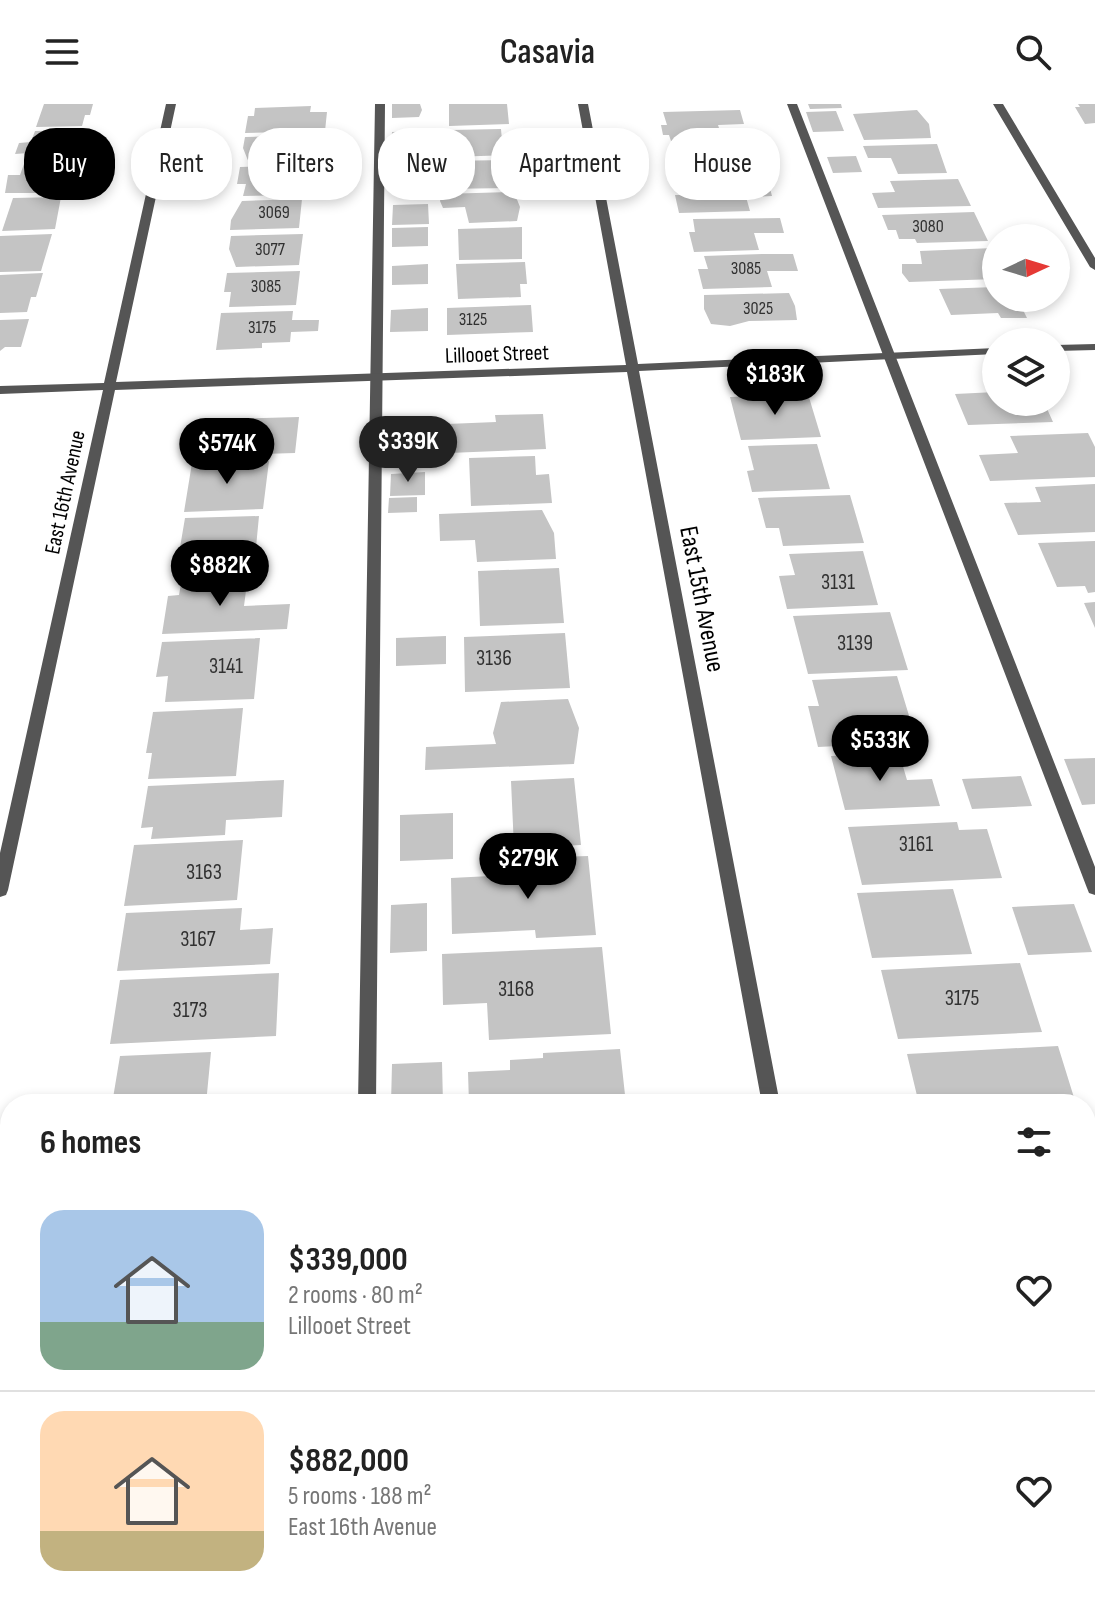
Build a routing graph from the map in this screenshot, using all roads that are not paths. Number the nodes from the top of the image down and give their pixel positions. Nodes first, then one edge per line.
1 (171, 104) edge
2 (380, 104) edge
3 (583, 104) edge
4 (792, 104) edge
5 (998, 104) edge
6 (1095, 267) edge
7 (1095, 347) edge
8 (1070, 348) edge
9 (982, 352) edge
10 (889, 357) junction
11 (631, 368) junction
12 (376, 377) junction
13 (109, 385) junction
14 (0, 390) edge
15 (1095, 888) edge
16 (0, 890) edge
17 (367, 1094) edge
18 (769, 1094) edge

1 - 13 street, East 16th Avenue
2 - 12 street
3 - 11 street, East 15th Avenue
4 - 10 street
5 - 6 street
7 - 8 street
9 - 10 street, Lillooet Street
10 - 11 street, Lillooet Street
10 - 15 street
11 - 12 street, Lillooet Street
11 - 18 street, East 15th Avenue
12 - 13 street, Lillooet Street
12 - 17 street
13 - 14 street, Lillooet Street
13 - 16 street, East 16th Avenue

